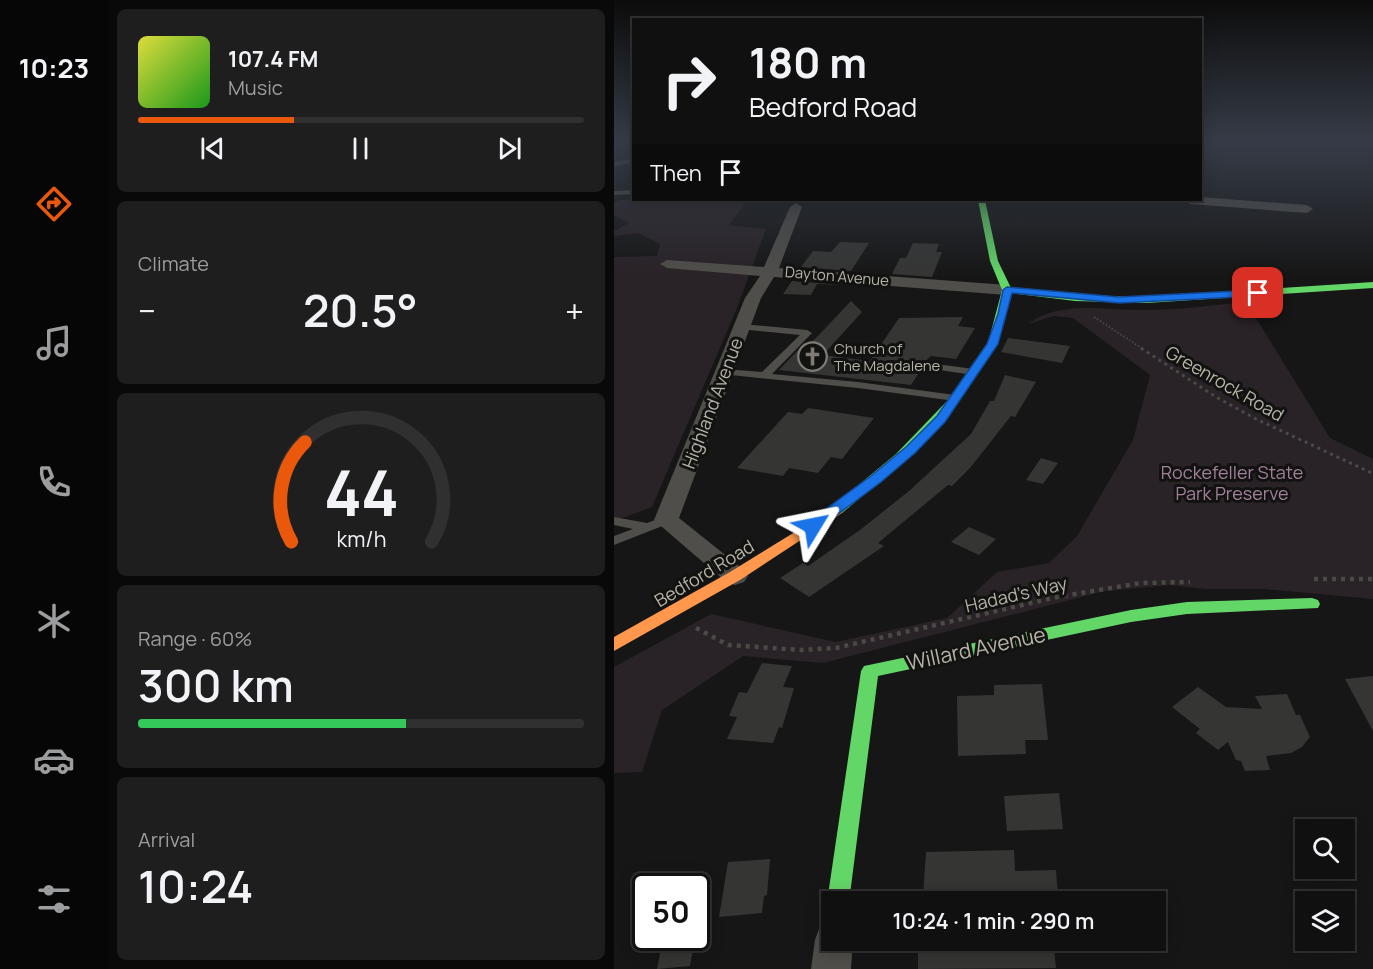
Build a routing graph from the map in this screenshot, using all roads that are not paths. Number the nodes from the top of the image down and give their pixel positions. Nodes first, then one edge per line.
1 (632, 192) edge
2 (614, 193) edge
3 (981, 201) edge
4 (1202, 201) edge
5 (797, 203) edge
6 (1307, 209) dead end
7 (667, 264) dead end
8 (770, 271) junction
9 (1373, 285) edge
10 (1007, 290) junction
11 (742, 327) junction
12 (928, 366) dead end
13 (724, 372) junction
14 (974, 372) junction
15 (765, 375) junction
16 (956, 399) junction
17 (666, 520) junction
18 (614, 521) edge
19 (647, 527) junction
20 (614, 541) edge
21 (735, 576) junction
22 (1312, 604) dead end
23 (614, 645) edge
24 (840, 891) edge
25 (833, 951) edge
26 (831, 969) edge

1 - 2 lane
3 - 10 main road
4 - 6 street
5 - 8 street, Highland Avenue
7 - 8 street, Dayton Avenue
8 - 10 street, Dayton Avenue
8 - 11 street, Highland Avenue
9 - 10 main road
10 - 14 main road, Bedford Road
11 - 13 street, Highland Avenue
11 - 15 lane
12 - 14 lane
13 - 15 lane
13 - 17 street, Highland Avenue
14 - 16 main road, Bedford Road
15 - 16 lane
16 - 21 main road, Bedford Road
17 - 19 lane
17 - 21 street
18 - 19 lane
19 - 20 lane
21 - 23 main road, Bedford Road
22 - 24 main road, Willard Avenue
25 - 26 street

